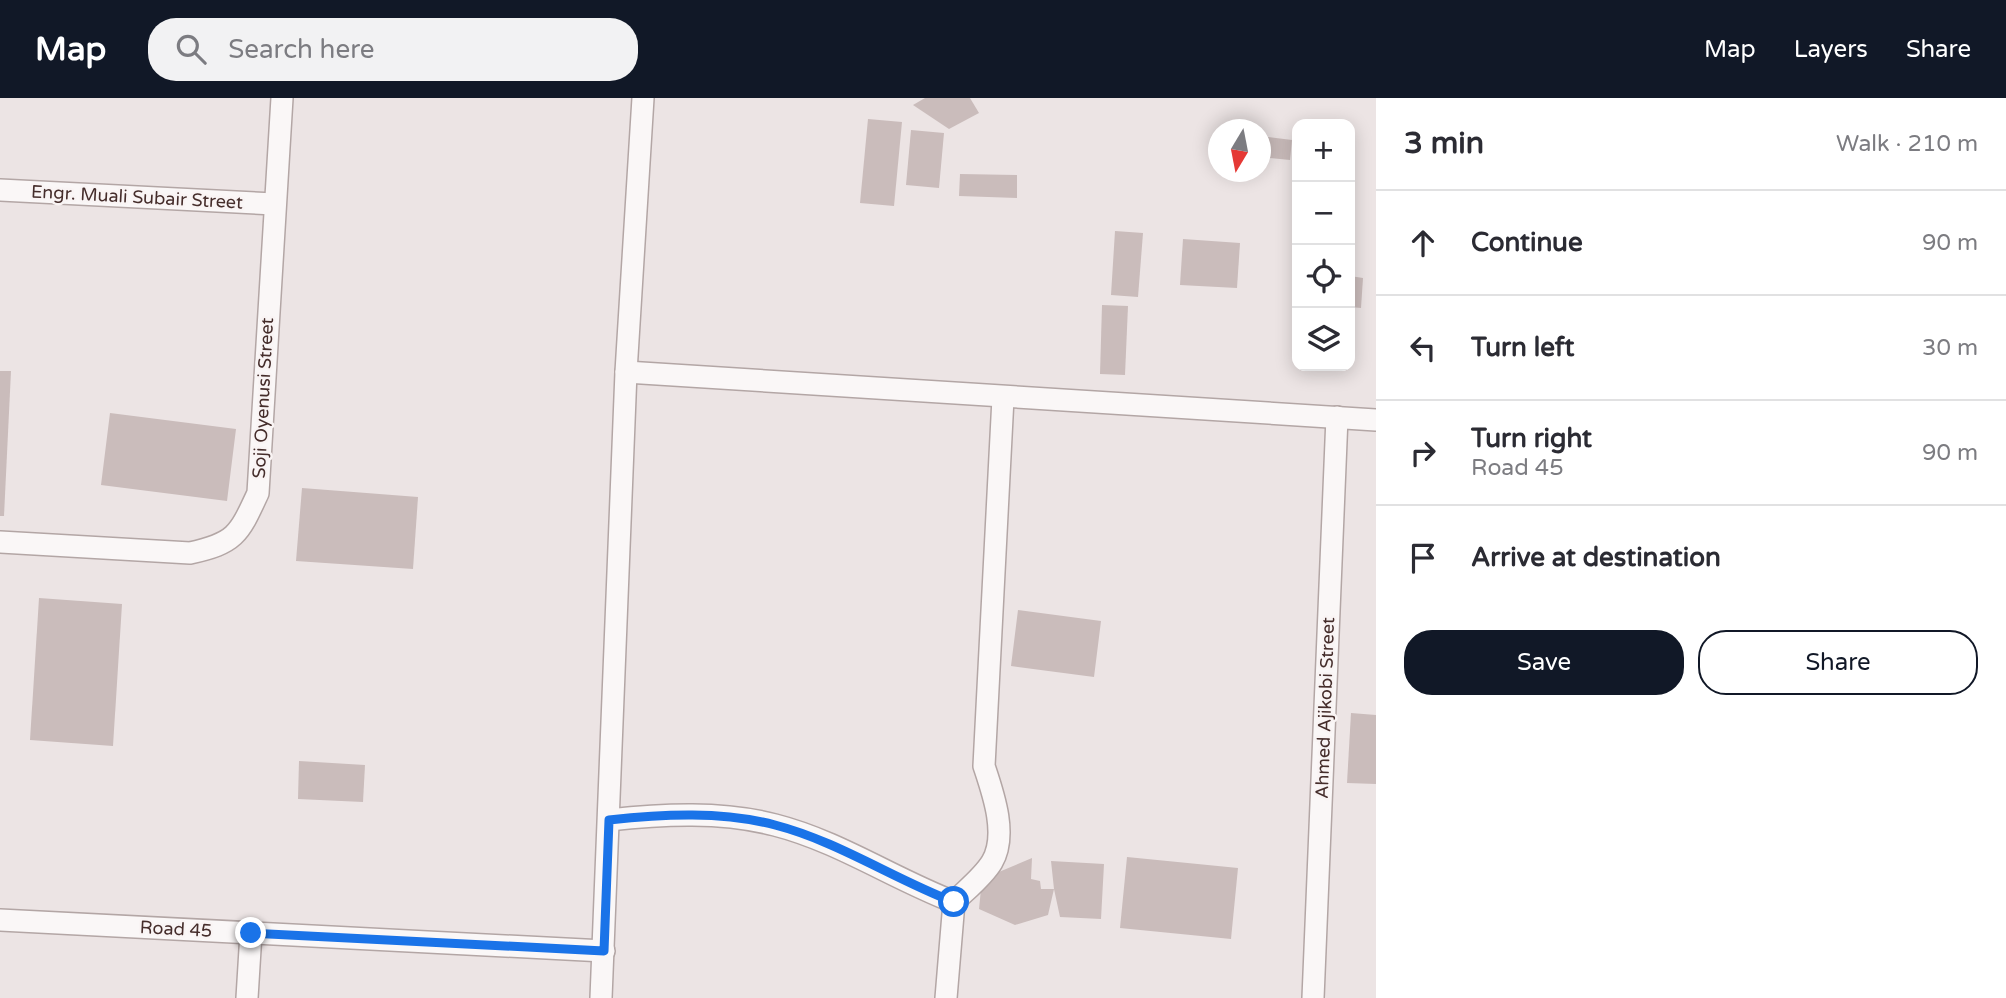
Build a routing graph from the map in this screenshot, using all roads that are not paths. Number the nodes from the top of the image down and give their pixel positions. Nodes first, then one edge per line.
1 (282, 98) edge
2 (643, 98) edge
3 (0, 190) edge
4 (274, 204) junction
5 (625, 372) junction
6 (1003, 398) junction
7 (1337, 417) junction
8 (1376, 421) edge
9 (0, 542) edge
10 (609, 820) junction
11 (954, 902) junction
12 (0, 920) edge
13 (251, 933) junction
14 (604, 951) junction
15 (247, 998) edge
16 (601, 998) edge
17 (946, 998) edge
18 (1313, 998) edge

1 - 4 street, Soji Oyenusi Street
2 - 5 street
3 - 4 street, Engr. Muali Subair Street
4 - 9 street, Soji Oyenusi Street
5 - 6 street
5 - 10 street
6 - 7 street
6 - 11 street
7 - 8 street
7 - 18 street, Ahmed Ajikobi Street
10 - 11 street
10 - 14 street
11 - 17 street
12 - 13 street, Road 45
13 - 14 street, Road 45
13 - 15 street
14 - 16 street

